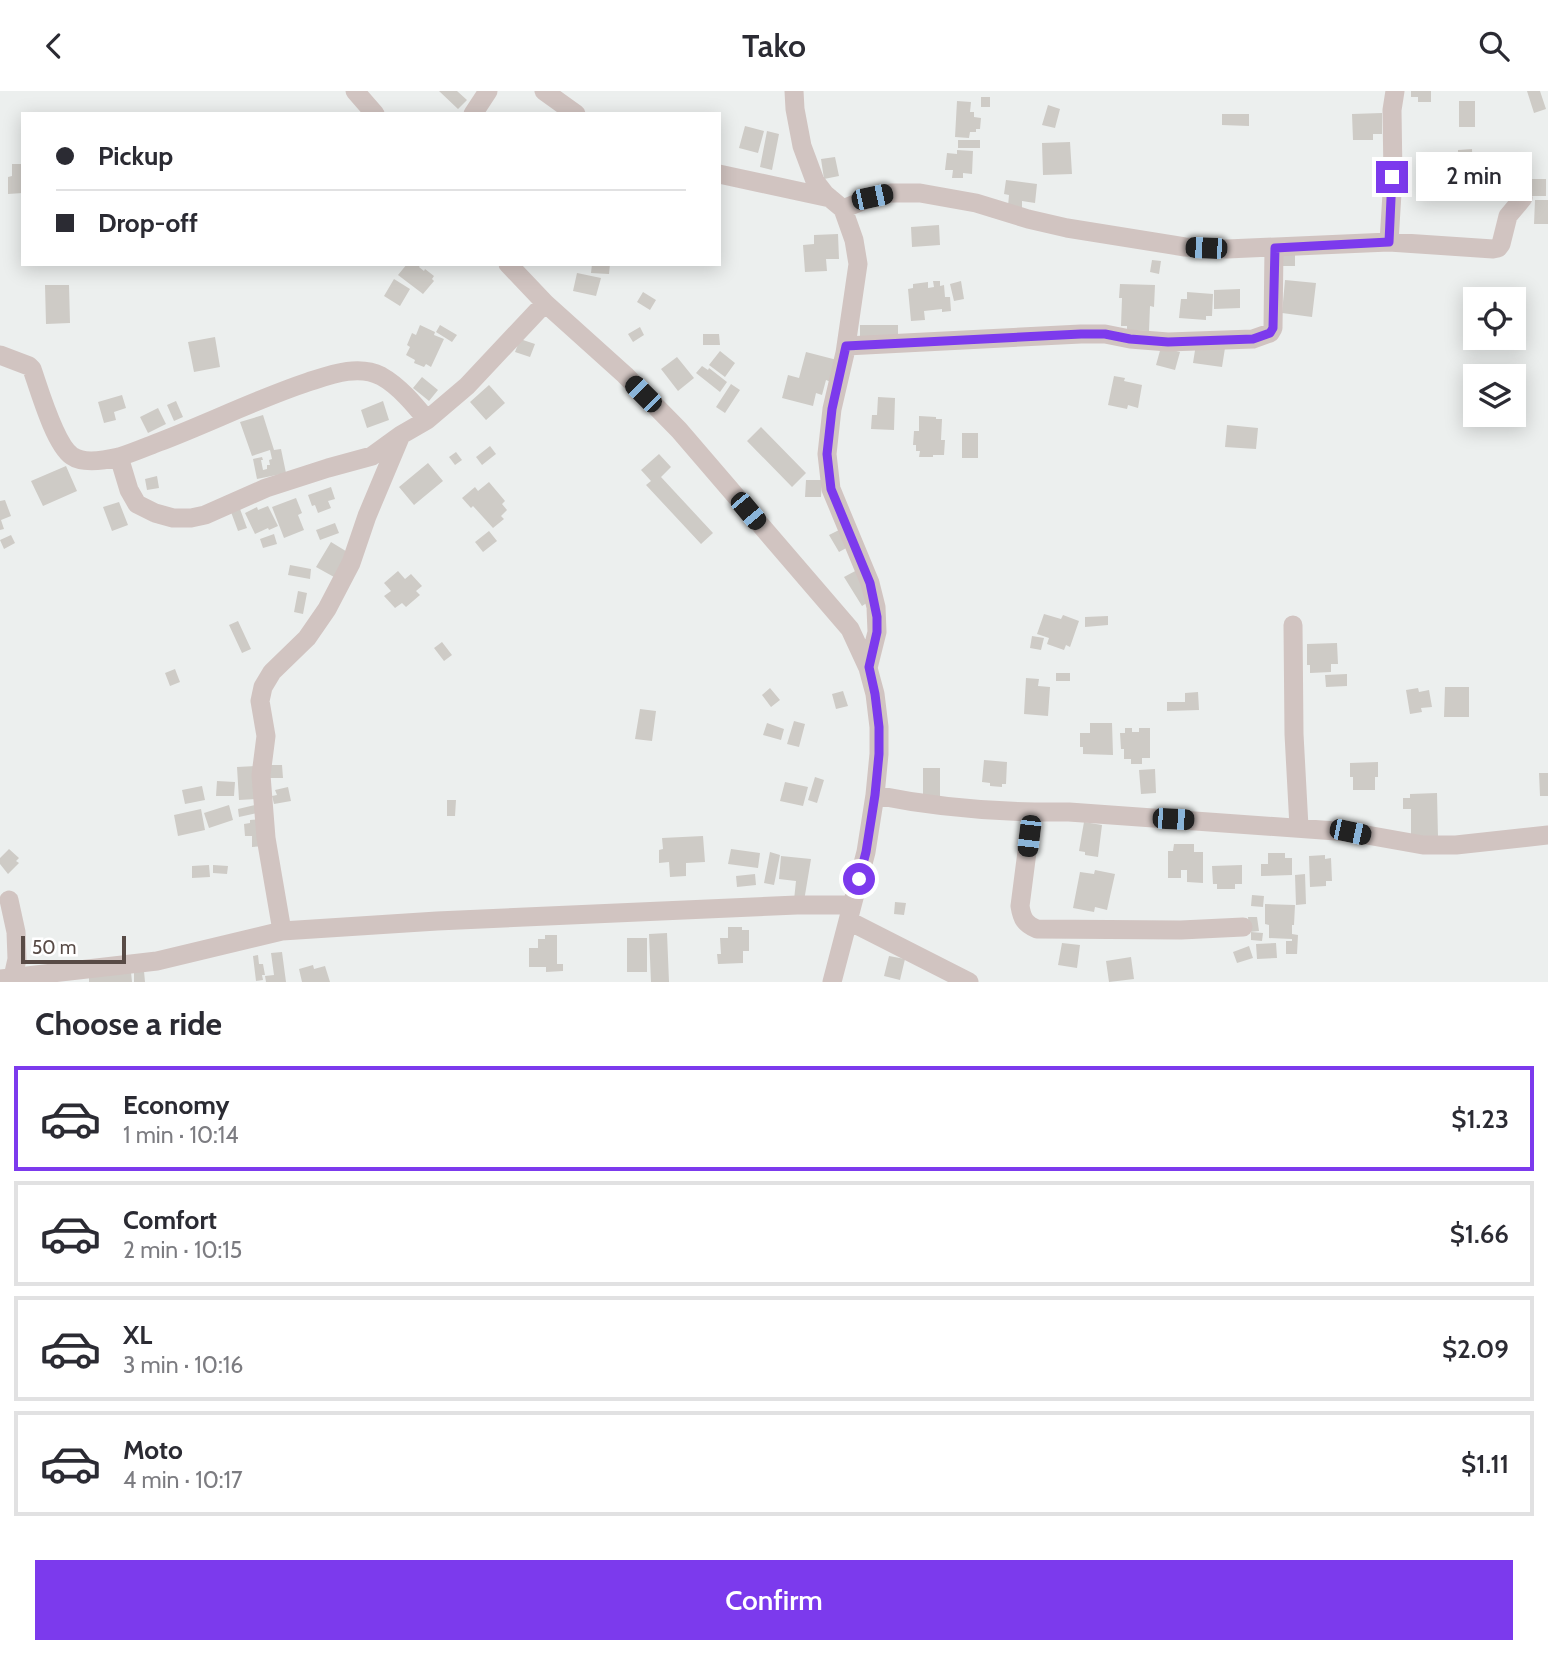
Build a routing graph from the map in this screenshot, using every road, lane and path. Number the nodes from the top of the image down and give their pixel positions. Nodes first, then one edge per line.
1 (355, 91) edge
2 (488, 91) edge
3 (544, 91) edge
4 (794, 91) edge
5 (1395, 91) edge
6 (373, 112) edge
7 (474, 112) edge
8 (573, 112) edge
9 (721, 175) edge
10 (1523, 198) dead end
11 (837, 204) junction
12 (1389, 242) junction
13 (1275, 248) junction
14 (510, 266) edge
15 (545, 303) junction
16 (846, 346) junction
17 (0, 355) edge
18 (427, 420) junction
19 (401, 435) junction
20 (119, 457) junction
21 (1293, 625) dead end
22 (869, 667) junction
23 (875, 795) junction
24 (1032, 813) junction
25 (1300, 827) junction
26 (1548, 835) edge
27 (9, 900) dead end
28 (850, 913) junction
29 (1243, 927) dead end
30 (282, 931) junction
31 (6, 978) edge
32 (832, 982) edge
33 (969, 982) edge

1 - 6 street
2 - 7 street
3 - 8 street
4 - 11 street
5 - 12 street
9 - 11 street
10 - 12 street
11 - 13 street
11 - 16 street
12 - 13 street
13 - 16 street
14 - 15 street
15 - 18 street
15 - 22 street
16 - 22 street
17 - 20 street
18 - 19 street
18 - 20 street
19 - 20 street
19 - 30 street
21 - 25 street
22 - 23 street
23 - 24 street
23 - 28 street
24 - 25 street
24 - 29 street
25 - 26 street
27 - 31 street
28 - 30 street
28 - 32 street
28 - 33 street
30 - 31 street

